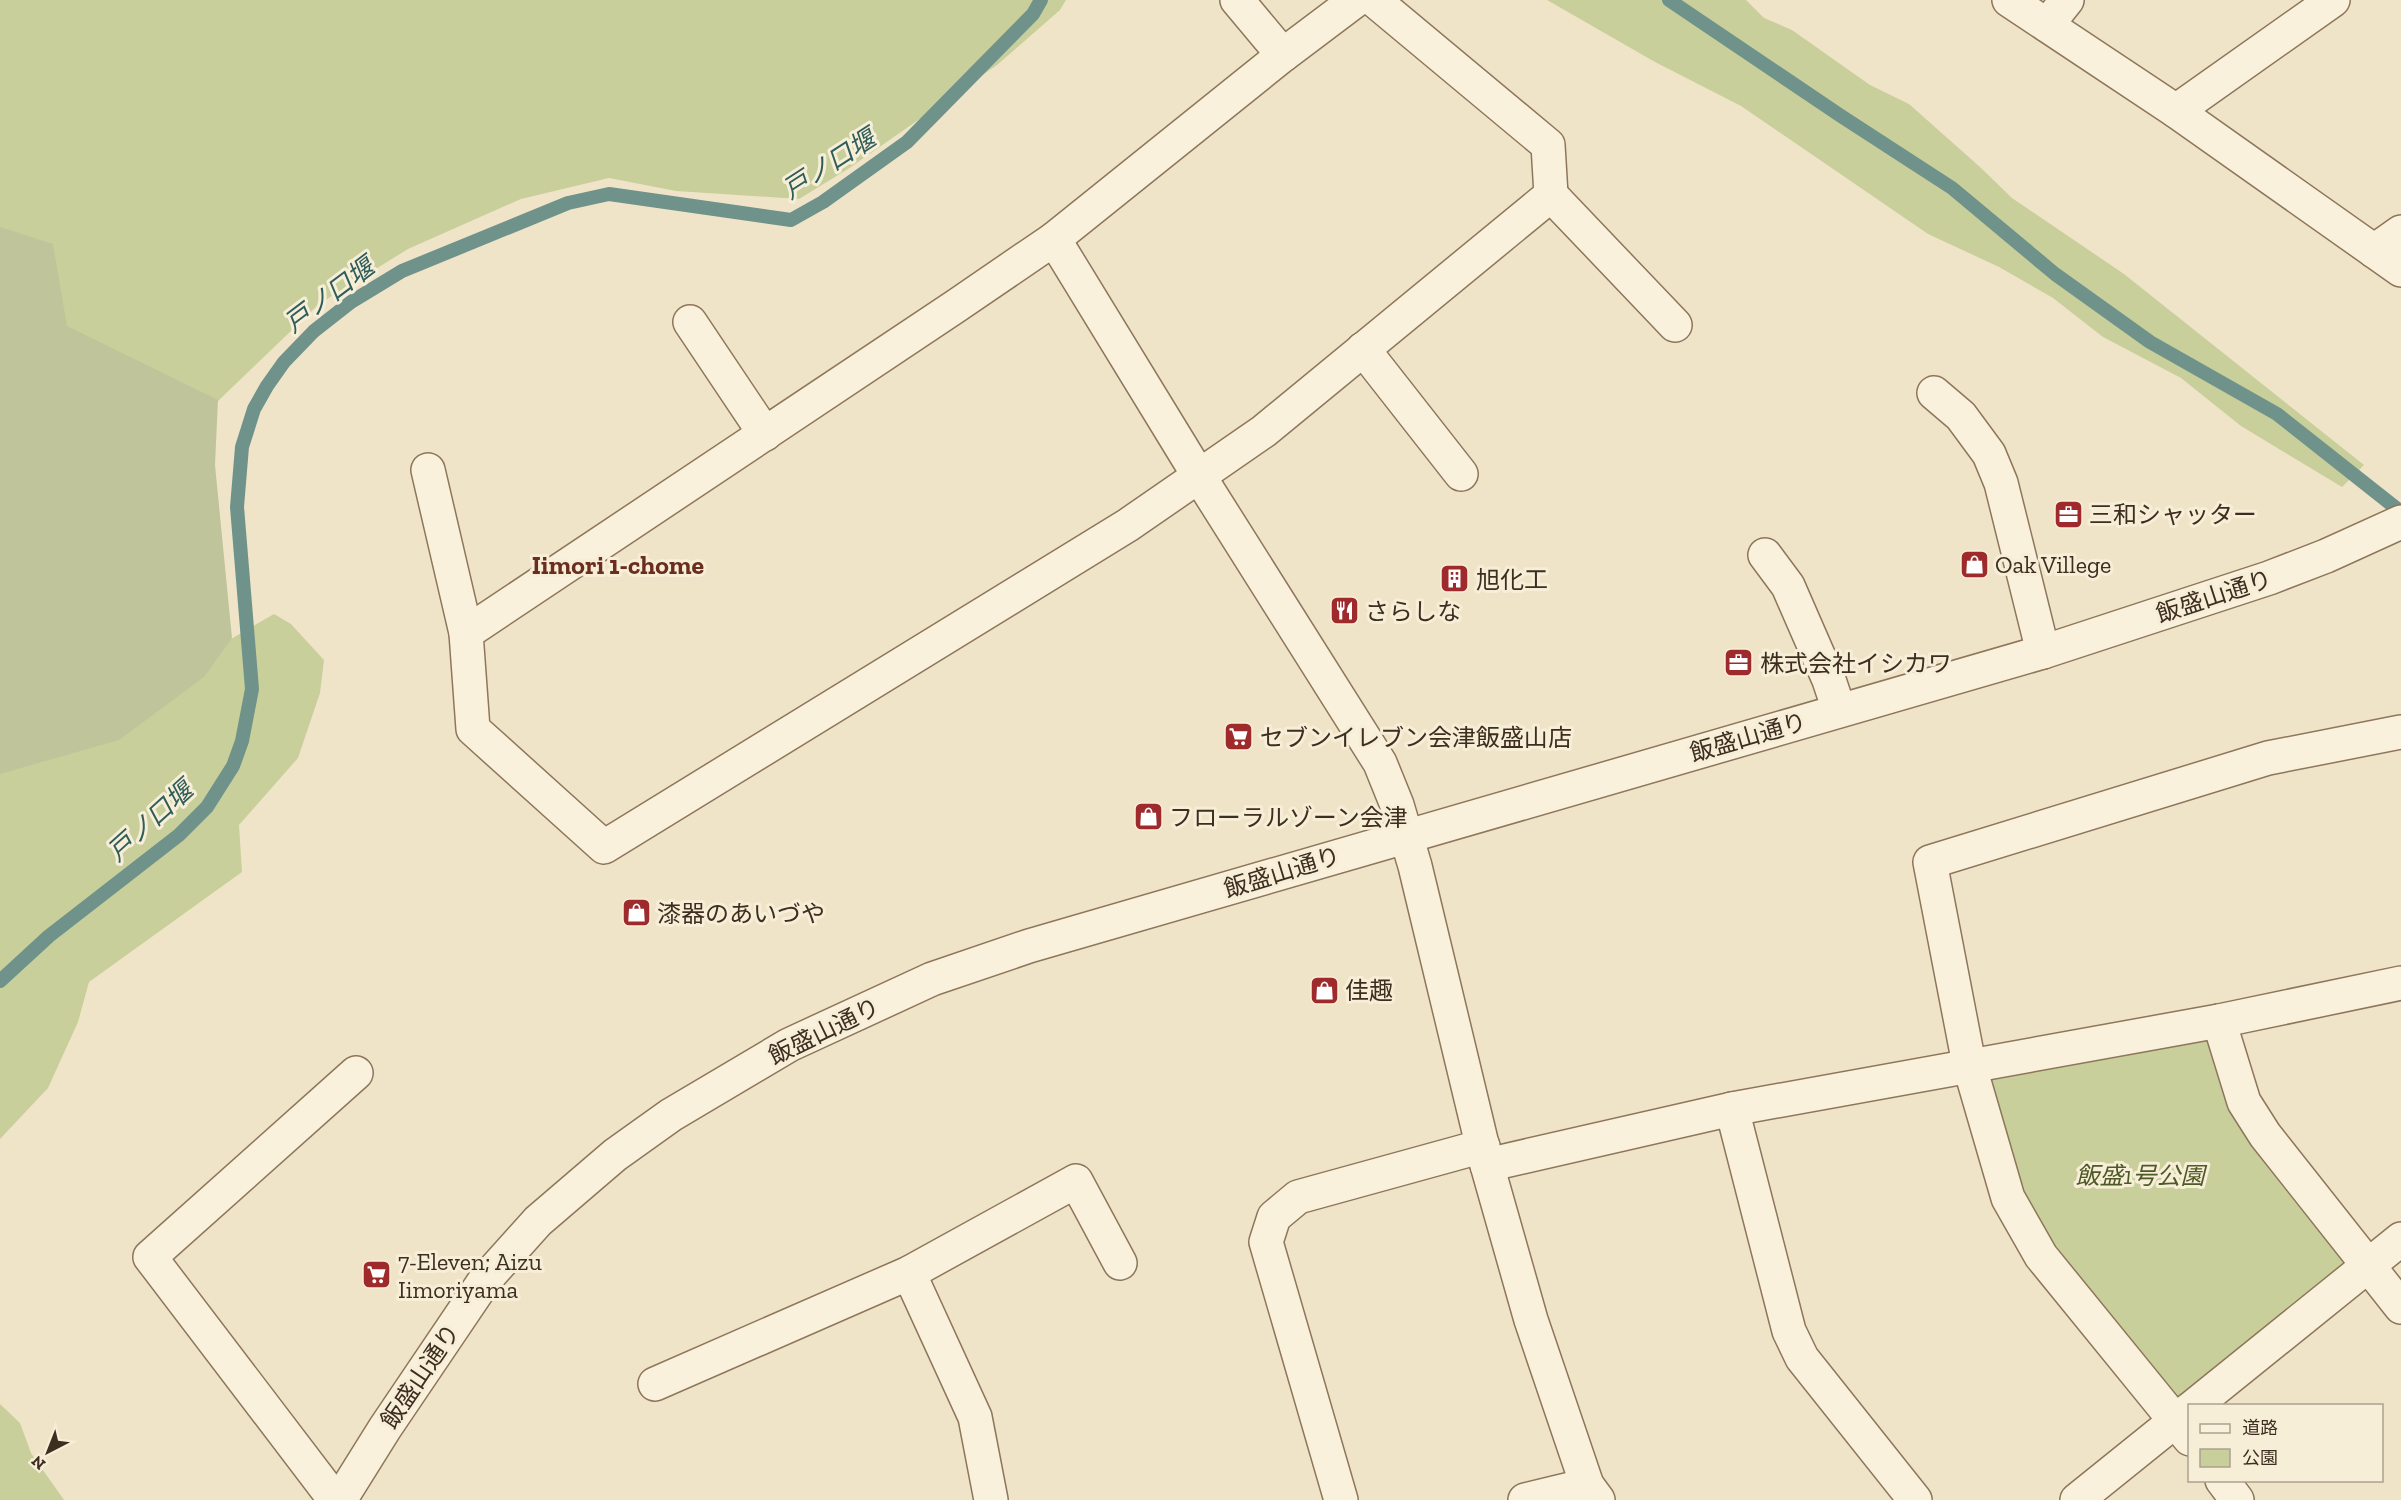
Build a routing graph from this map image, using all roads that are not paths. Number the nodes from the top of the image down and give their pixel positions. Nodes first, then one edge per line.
1 (1237, 0) edge
2 (1356, 0) edge
3 (1374, 0) edge
4 (2009, 0) edge
5 (2333, 0) edge
6 (2057, 13) edge
7 (1283, 55) junction
8 (2176, 111) junction
9 (1551, 195) junction
10 (2401, 232) edge
11 (1054, 239) junction
12 (2374, 252) junction
13 (2401, 270) edge
14 (690, 322) dead end
15 (1675, 324) dead end
16 (1363, 349) junction
17 (1934, 393) dead end
18 (765, 434) junction
19 (428, 470) dead end
20 (1461, 474) dead end
21 (1199, 476) junction
22 (2401, 522) edge
23 (1765, 555) dead end
24 (466, 633) junction
25 (2043, 652) junction
26 (1839, 710) junction
27 (2401, 732) edge
28 (1406, 835) junction
29 (2401, 983) edge
30 (2219, 1021) junction
31 (1969, 1065) junction
32 (356, 1073) dead end
33 (1732, 1108) junction
34 (1485, 1155) junction
35 (2401, 1239) edge
36 (1120, 1263) dead end
37 (2368, 1265) junction
38 (909, 1273) junction
39 (2401, 1307) edge
40 (655, 1384) dead end
41 (2204, 1404) edge
42 (2187, 1418) edge
43 (2224, 1482) edge
44 (1593, 1492) edge
45 (335, 1500) edge
46 (340, 1500) edge
47 (991, 1500) edge
48 (1341, 1500) edge
49 (1525, 1500) edge
50 (1915, 1500) edge
51 (2077, 1500) edge
52 (2237, 1500) edge

1 - 7 street
2 - 7 street
3 - 9 street
4 - 6 street
5 - 8 street
6 - 8 street
7 - 11 street
8 - 12 street
9 - 15 street
9 - 16 street
10 - 12 street
11 - 18 street
11 - 21 street
12 - 13 street
14 - 18 street
16 - 20 street
16 - 21 street
17 - 25 street
18 - 24 street
19 - 24 street
21 - 24 street
21 - 28 street
22 - 25 street, 飯盛山通り
23 - 26 street
25 - 26 street, 飯盛山通り
26 - 28 street, 飯盛山通り
27 - 31 street
28 - 34 street
28 - 46 street, 飯盛山通り
29 - 30 street
30 - 31 street
30 - 37 street
31 - 33 street
31 - 42 street
32 - 45 street
33 - 34 street
33 - 50 street
34 - 44 street
34 - 48 street
35 - 37 street
36 - 38 street
37 - 39 street
37 - 41 street
38 - 40 street
38 - 47 street
42 - 51 street
43 - 52 street
44 - 49 street

